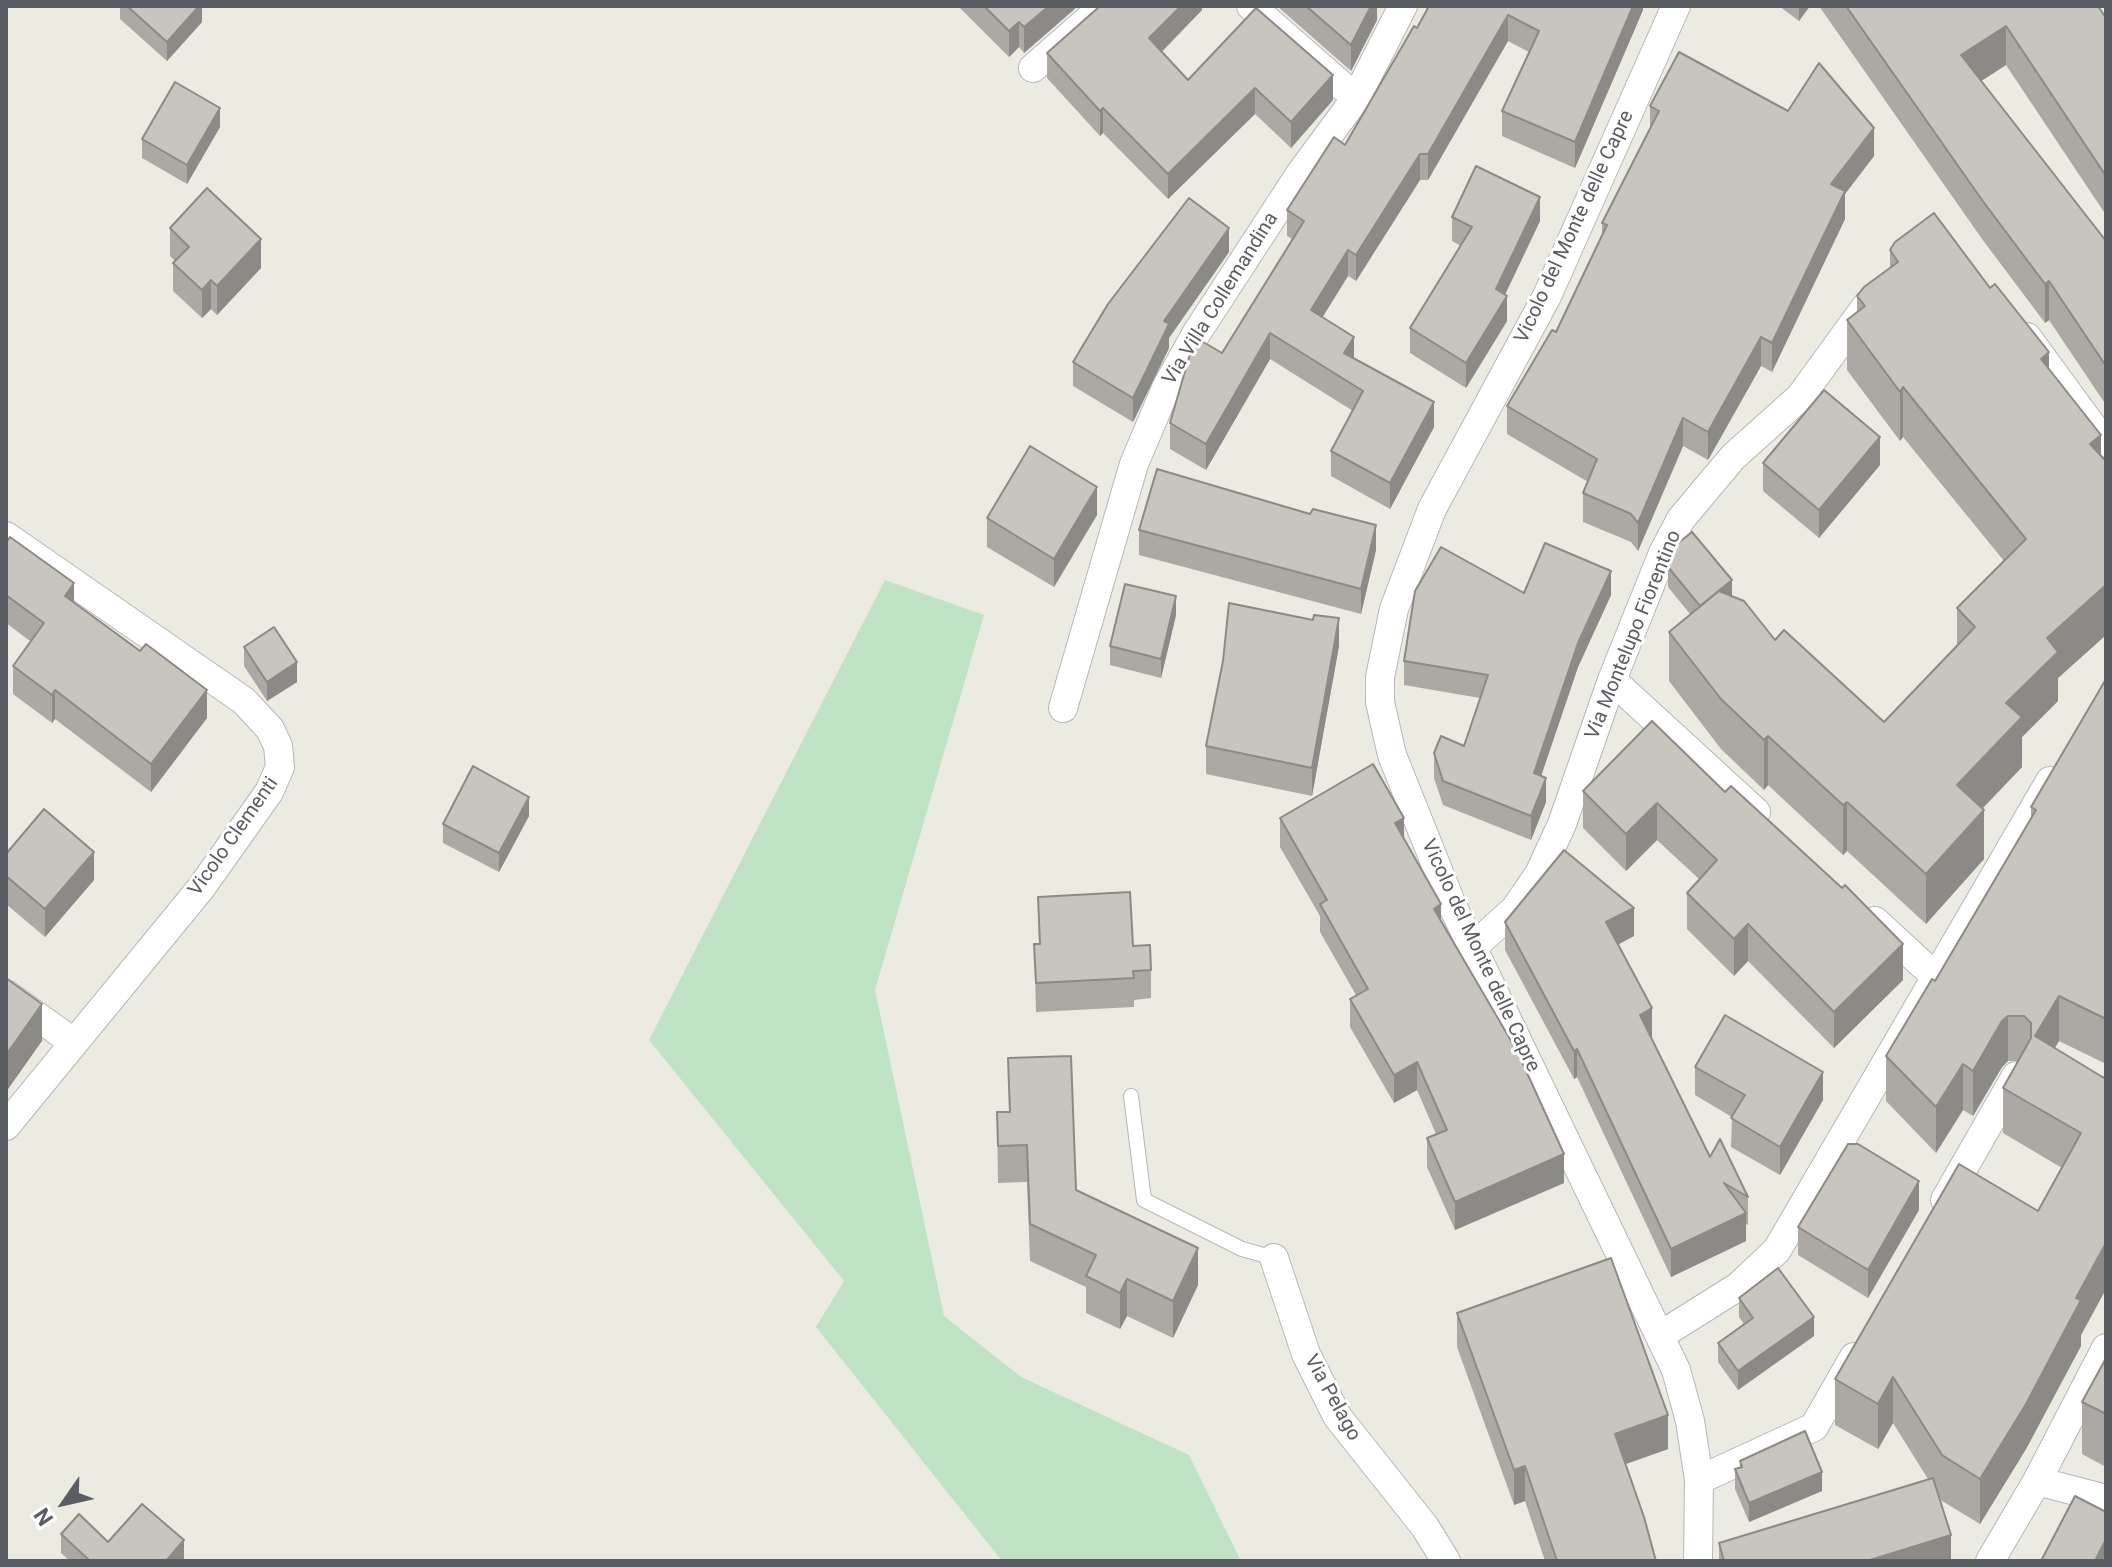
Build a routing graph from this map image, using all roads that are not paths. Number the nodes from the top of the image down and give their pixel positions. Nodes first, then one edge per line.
1 (1104, 6) edge
2 (1251, 6) edge
3 (1403, 6) edge
4 (1676, 6) edge
5 (1033, 68) dead end
6 (1356, 98) junction
7 (1883, 282) edge
8 (2009, 316) edge
9 (2106, 445) edge
10 (6, 536) edge
11 (1612, 680) junction
12 (1063, 708) dead end
13 (2063, 759) edge
14 (1775, 829) edge
15 (1856, 903) edge
16 (1473, 947) junction
17 (1937, 978) junction
18 (6, 994) edge
19 (73, 1042) junction
20 (2016, 1076) edge
21 (1131, 1096) dead end
22 (6, 1126) edge
23 (1931, 1225) edge
24 (1274, 1258) joint
25 (1868, 1332) edge
26 (1661, 1335) junction
27 (2106, 1348) edge
28 (1699, 1480) junction
29 (2037, 1481) junction
30 (2106, 1499) edge
31 (1446, 1561) edge
32 (1698, 1561) edge
33 (1990, 1561) edge

1 - 5 street
2 - 6 street
3 - 6 street, Via Villa Collemandina
4 - 16 street, Vicolo del Monte delle Capre
6 - 12 street, Via Villa Collemandina
7 - 11 street, Via Montelupo Fiorentino
8 - 9 street
10 - 19 street, Vicolo Clementi
11 - 14 street
11 - 16 street, Via Montelupo Fiorentino
13 - 17 street
15 - 17 street
16 - 26 street, Vicolo del Monte delle Capre
17 - 26 street
18 - 19 street
19 - 22 street, Vicolo Clementi
20 - 23 street
21 - 24 lane
24 - 31 street, Via Pelago
25 - 28 street
26 - 28 street, Vicolo del Monte delle Capre
27 - 29 street
28 - 32 street, Vicolo del Monte delle Capre
29 - 30 street
29 - 33 street

